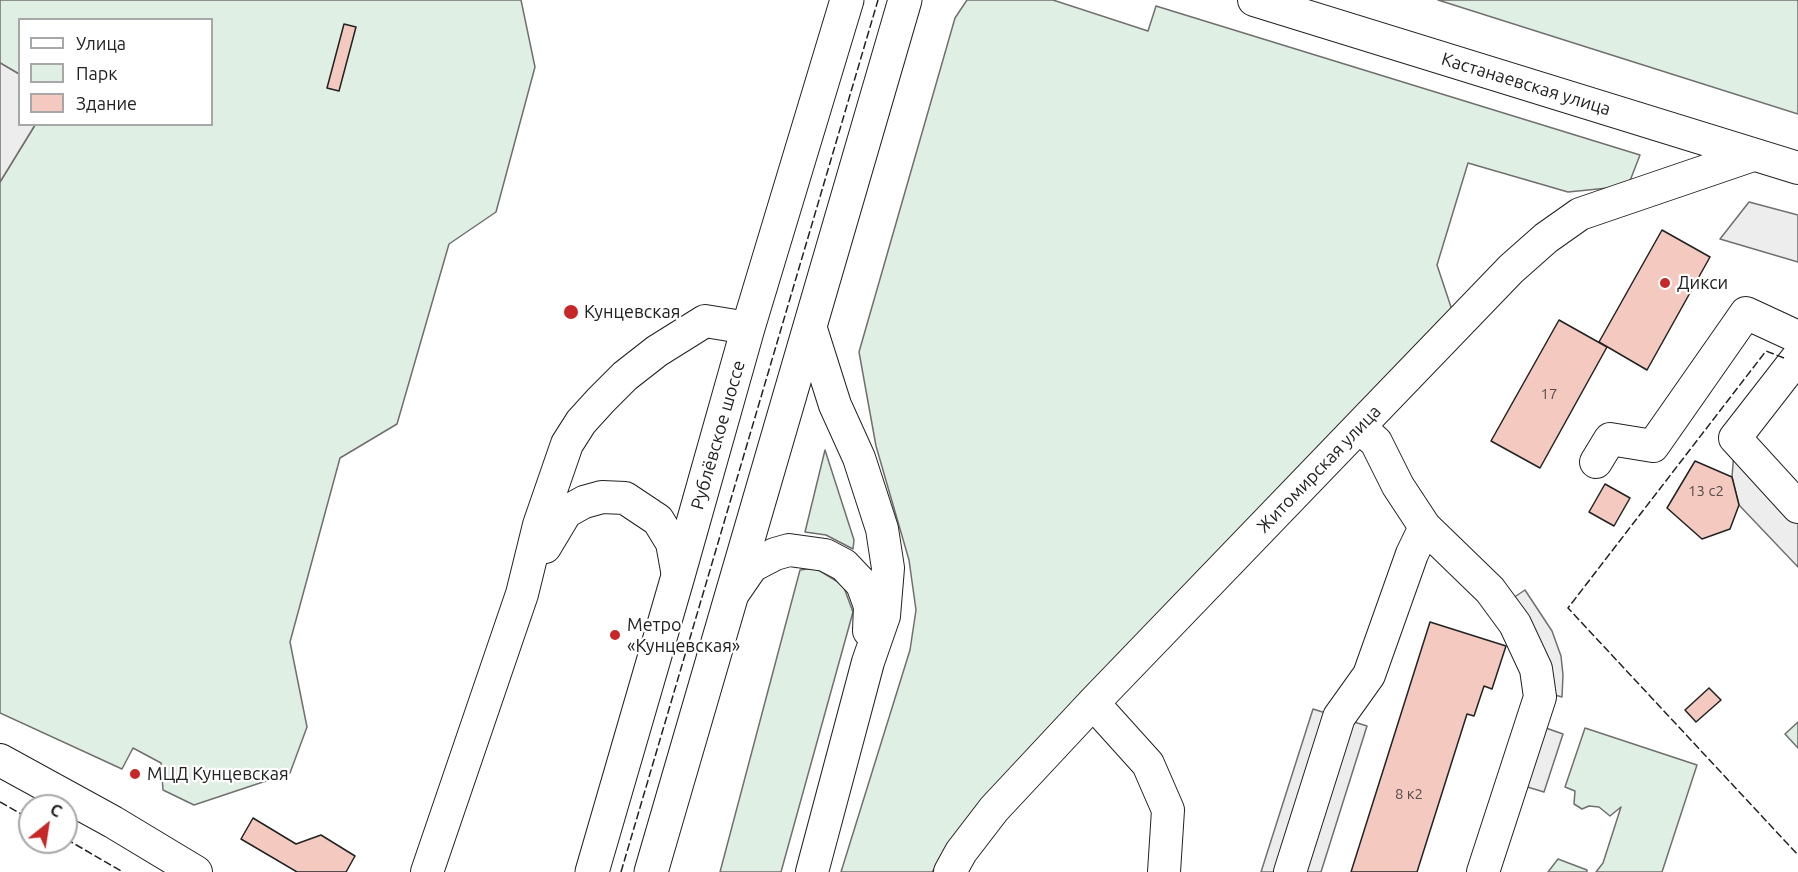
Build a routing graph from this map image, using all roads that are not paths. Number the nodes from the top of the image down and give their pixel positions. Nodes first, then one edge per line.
1 (847, 0) edge
2 (905, 0) edge
3 (1254, 0) edge
4 (1753, 155) junction
5 (1798, 168) edge
6 (810, 326) junction
7 (748, 328) junction
8 (1798, 337) edge
9 (1798, 357) edge
10 (1359, 427) junction
11 (1596, 462) dead end
12 (1798, 507) edge
13 (1425, 527) junction
14 (678, 576) junction
15 (522, 594) junction
16 (729, 599) junction
17 (868, 662) junction
18 (1093, 703) junction
19 (0, 760) edge
20 (196, 872) edge
21 (427, 872) edge
22 (592, 872) edge
23 (651, 872) edge
24 (812, 872) edge
25 (950, 872) edge
26 (1164, 872) edge
27 (1290, 872) edge
28 (1483, 872) edge

1 - 7 main road, Рублёвское шоссе
2 - 6 main road
3 - 4 street, Кастанаевская улица
4 - 5 street, Кастанаевская улица
4 - 10 street, Житомирская улица
6 - 16 main road
6 - 17 street
7 - 14 main road, Рублёвское шоссе
7 - 15 street
8 - 11 street
9 - 12 street
10 - 13 street
10 - 18 street, Житомирская улица
13 - 27 street
13 - 28 street
14 - 15 street
14 - 22 main road, Рублёвское шоссе
15 - 21 street
16 - 17 street
16 - 23 main road
17 - 24 street
18 - 25 street, Житомирская улица
18 - 26 street
19 - 20 street

